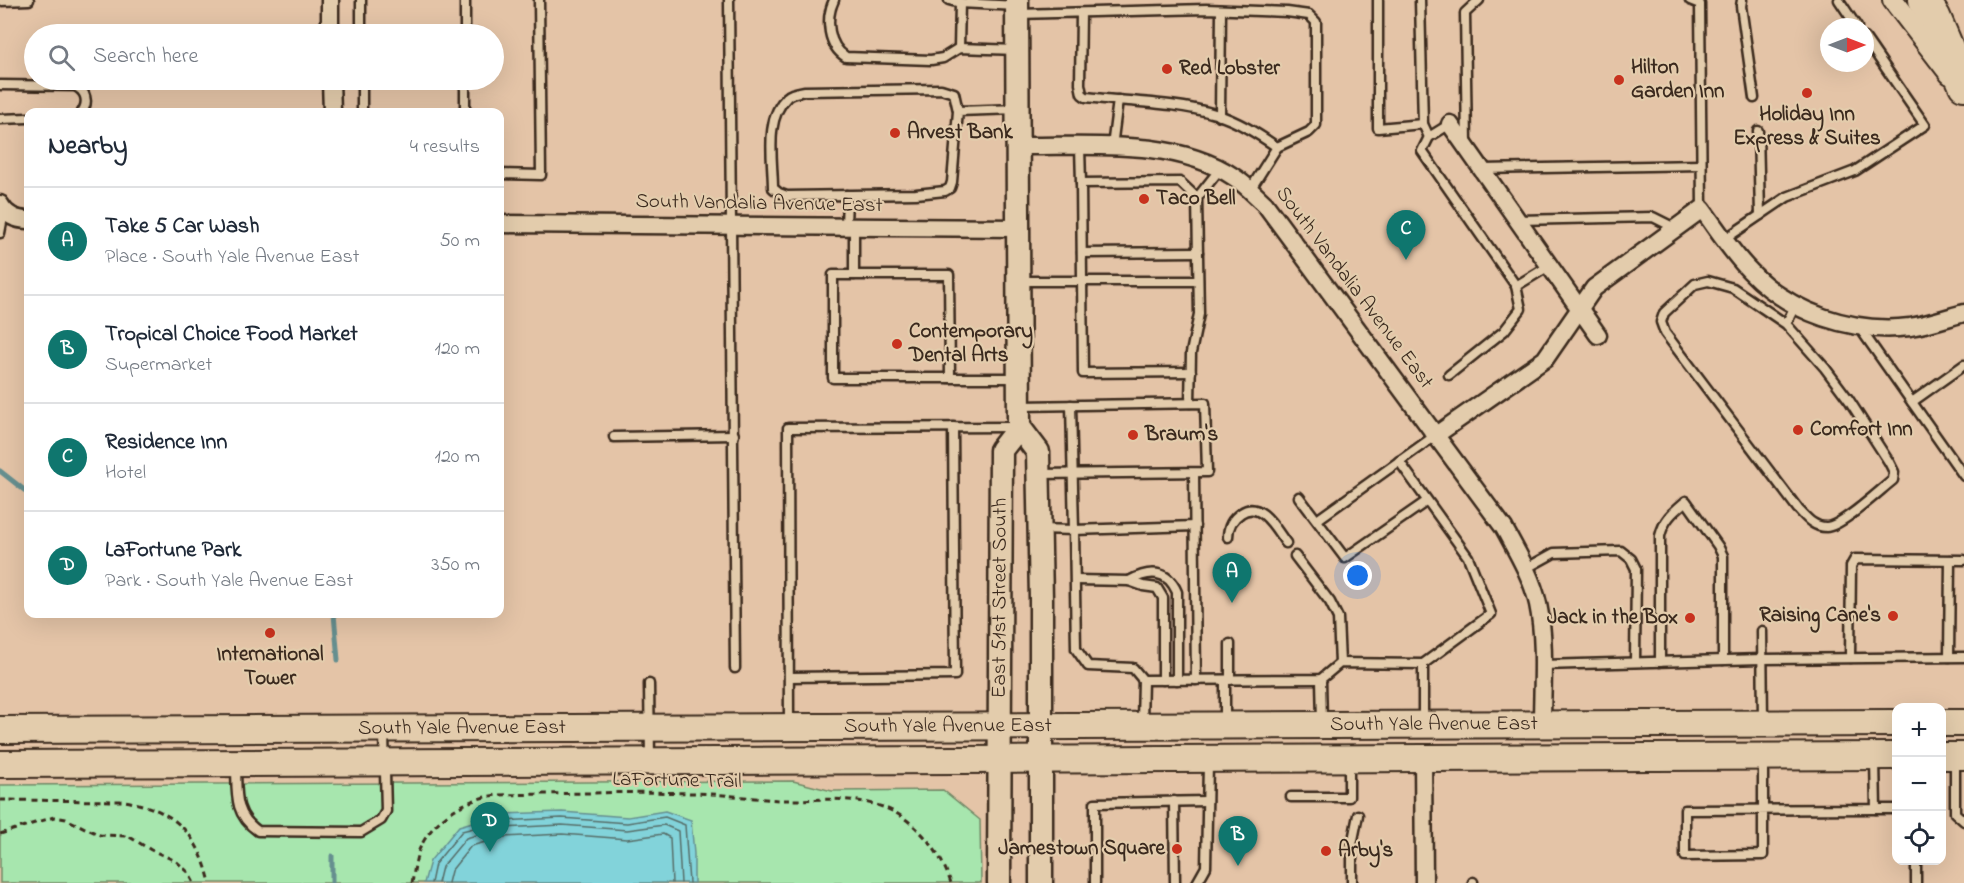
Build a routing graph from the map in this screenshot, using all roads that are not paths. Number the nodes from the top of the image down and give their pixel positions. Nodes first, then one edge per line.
1 (29, 0) edge
2 (330, 0) edge
3 (361, 0) edge
4 (465, 0) edge
5 (539, 0) edge
6 (729, 0) edge
7 (834, 0) edge
8 (949, 0) edge
9 (1378, 0) edge
10 (1420, 0) edge
11 (1479, 0) edge
12 (1690, 0) edge
13 (1742, 0) edge
14 (1839, 0) edge
15 (1893, 0) edge
16 (1924, 0) edge
17 (0, 1) edge
18 (960, 3) junction
19 (1017, 6) edge
20 (1221, 10) junction
21 (1081, 13) junction
22 (1851, 18) edge
23 (330, 24) edge
24 (361, 24) edge
25 (465, 24) edge
26 (959, 48) junction
27 (1017, 50) junction
28 (1874, 51) edge
29 (0, 85) edge
30 (24, 85) edge
31 (1964, 85) edge
32 (81, 90) edge
33 (331, 90) edge
34 (362, 90) edge
35 (465, 90) edge
36 (1964, 90) edge
37 (1754, 98) dead end
38 (1118, 100) junction
39 (84, 108) edge
40 (332, 108) edge
41 (362, 108) edge
42 (465, 108) edge
43 (1018, 109) junction
44 (958, 111) junction
45 (1221, 116) junction
46 (24, 118) edge
47 (0, 119) edge
48 (1423, 124) junction
49 (1450, 124) joint
50 (1758, 130) dead end
51 (1429, 137) junction
52 (1018, 146) junction
53 (1080, 147) junction
54 (1112, 147) junction
55 (1277, 147) junction
56 (1467, 147) junction
57 (1701, 165) junction
58 (1220, 169) junction
59 (1482, 170) junction
60 (504, 174) edge
61 (1081, 183) junction
62 (1250, 190) junction
63 (847, 195) junction
64 (1197, 198) junction
65 (2, 208) edge
66 (1702, 209) junction
67 (1760, 215) junction
68 (24, 220) edge
69 (1518, 220) junction
70 (504, 224) edge
71 (732, 226) junction
72 (850, 228) junction
73 (1019, 228) junction
74 (1675, 228) junction
75 (0, 233) edge
76 (1725, 239) junction
77 (1198, 252) junction
78 (1082, 253) junction
79 (1549, 266) junction
80 (854, 275) junction
81 (1198, 280) junction
82 (1019, 281) junction
83 (1082, 281) junction
84 (1516, 286) junction
85 (1795, 306) junction
86 (1580, 309) junction
87 (1964, 313) edge
88 (1786, 324) junction
89 (1857, 325) junction
90 (1598, 335) dead end
91 (1964, 365) edge
92 (1191, 372) junction
93 (1449, 375) dead end
94 (950, 378) junction
95 (1019, 378) junction
96 (1912, 402) junction
97 (1190, 403) junction
98 (1071, 405) junction
99 (1019, 417) junction
100 (953, 428) junction
101 (734, 435) junction
102 (1436, 435) junction
103 (614, 437) dead end
104 (1399, 461) junction
105 (1194, 473) junction
106 (1038, 474) junction
107 (1072, 474) junction
108 (1964, 476) edge
109 (1299, 497) dead end
110 (1428, 501) junction
111 (1317, 520) junction
112 (1195, 526) junction
113 (1040, 529) junction
114 (1074, 530) junction
115 (1228, 537) dead end
116 (1286, 543) dead end
117 (1295, 556) dead end
118 (1950, 560) junction
119 (1964, 560) edge
120 (1525, 569) junction
121 (1076, 580) junction
122 (1129, 581) junction
123 (1762, 631) dead end
124 (1230, 644) dead end
125 (1949, 657) junction
126 (1964, 657) edge
127 (1850, 658) junction
128 (1762, 659) junction
129 (1723, 660) junction
130 (1635, 662) junction
131 (1660, 662) junction
132 (1340, 663) junction
133 (1423, 664) junction
134 (1542, 665) junction
135 (735, 668) dead end
136 (789, 677) junction
137 (1321, 679) junction
138 (1143, 680) junction
139 (1163, 680) junction
140 (1177, 680) junction
141 (1196, 680) junction
142 (1228, 680) junction
143 (649, 684) dead end
144 (1892, 723) edge
145 (1946, 723) edge
146 (1964, 723) edge
147 (1763, 724) junction
148 (1542, 725) junction
149 (1322, 726) junction
150 (1423, 726) junction
151 (1040, 727) junction
152 (1142, 727) junction
153 (1224, 727) junction
154 (789, 728) junction
155 (1000, 728) junction
156 (384, 729) junction
157 (649, 729) junction
158 (0, 730) edge
159 (1886, 756) edge
160 (1953, 756) edge
161 (1763, 757) junction
162 (1349, 758) junction
163 (1423, 758) junction
164 (1208, 759) junction
165 (999, 760) junction
166 (1040, 760) junction
167 (650, 761) junction
168 (385, 762) junction
169 (0, 764) edge
170 (236, 764) junction
171 (1292, 797) dead end
172 (1174, 801) junction
173 (1207, 801) junction
174 (1876, 809) junction
175 (1892, 809) edge
176 (1763, 810) junction
177 (1359, 815) dead end
178 (1964, 821) edge
179 (1352, 845) dead end
180 (1352, 856) dead end
181 (1917, 865) edge
182 (999, 883) edge
183 (1041, 883) edge
184 (1095, 883) edge
185 (1174, 883) edge
186 (1197, 883) edge
187 (1352, 883) edge
188 (1424, 883) edge
189 (1917, 883) edge

1 - 17 lane
2 - 23 street
3 - 24 lane
4 - 25 lane
5 - 60 lane
6 - 71 lane
7 - 26 lane
8 - 18 lane
9 - 48 lane
10 - 48 lane
11 - 56 lane
12 - 57 lane
13 - 37 lane
14 - 22 lane
15 - 36 street
16 - 31 highway
18 - 19 lane
18 - 26 lane
19 - 21 lane
19 - 27 main road
20 - 21 lane
20 - 45 lane
20 - 55 lane
21 - 38 lane
26 - 27 lane
27 - 43 main road
28 - 67 lane
29 - 30 lane
32 - 39 lane
33 - 40 street
34 - 41 lane
35 - 42 lane
38 - 45 lane
38 - 54 lane
43 - 44 lane
43 - 52 main road
44 - 63 lane
44 - 63 lane
45 - 55 lane
46 - 47 lane
48 - 51 lane
49 - 51 lane
49 - 56 street
50 - 67 lane
51 - 84 lane
52 - 53 street, South Vandalia Avenue East
52 - 73 main road
53 - 54 street, South Vandalia Avenue East
53 - 61 lane
54 - 58 street, South Vandalia Avenue East
55 - 62 lane
56 - 59 street
57 - 59 lane
57 - 66 lane
58 - 62 street, South Vandalia Avenue East
58 - 64 lane
59 - 69 street
61 - 64 lane
61 - 78 lane
62 - 102 street, South Vandalia Avenue East
63 - 72 lane
64 - 77 lane
65 - 68 street
65 - 75 lane
66 - 74 street
66 - 76 street
67 - 76 lane
69 - 74 lane
69 - 79 street
70 - 71 street, South Vandalia Avenue East
71 - 72 street, South Vandalia Avenue East
71 - 101 lane
72 - 73 street, South Vandalia Avenue East
72 - 80 lane
73 - 82 main road
74 - 86 street
76 - 85 street
77 - 78 lane
77 - 81 lane
78 - 83 lane
79 - 84 lane
79 - 86 street
80 - 94 lane
80 - 94 lane
81 - 83 lane
81 - 92 lane
82 - 83 lane
82 - 95 main road
83 - 92 lane
84 - 93 lane
85 - 88 lane
85 - 89 street
86 - 90 street
86 - 102 street
87 - 89 street
88 - 88 lane
89 - 96 lane
91 - 96 lane
92 - 97 lane
94 - 95 lane
95 - 99 main road
96 - 108 lane
97 - 98 lane
97 - 105 lane
98 - 99 lane
98 - 107 lane
99 - 100 lane
99 - 106 main road, East 51st Street South
99 - 155 main road, East 51st Street South
100 - 136 lane
100 - 136 lane
101 - 103 lane
101 - 135 lane
102 - 104 lane
102 - 120 street, South Vandalia Avenue East
104 - 110 lane
104 - 111 lane
105 - 107 lane
105 - 112 lane
106 - 107 lane
106 - 113 main road, East 51st Street South
107 - 114 lane
109 - 111 lane
110 - 111 lane
110 - 133 lane
112 - 114 lane
112 - 141 lane
113 - 114 lane
113 - 151 main road, East 51st Street South
114 - 121 lane
115 - 116 lane
117 - 132 lane
118 - 119 lane
118 - 125 lane
118 - 127 lane
120 - 130 lane
120 - 134 street, South Vandalia Avenue East
121 - 122 lane
121 - 138 lane
122 - 139 lane
122 - 140 lane
123 - 128 lane
124 - 142 lane
125 - 126 lane
125 - 127 lane
127 - 128 lane
128 - 129 lane
128 - 147 lane
129 - 131 lane
129 - 131 lane
130 - 131 lane
130 - 134 lane
132 - 133 lane
132 - 137 lane
133 - 150 lane
134 - 148 street, South Vandalia Avenue East
136 - 154 lane
137 - 142 lane
137 - 149 lane
138 - 139 lane
138 - 152 lane
139 - 140 lane
140 - 141 lane
141 - 142 lane
142 - 153 lane
143 - 157 lane
144 - 147 main road, South Yale Avenue East
145 - 146 main road
147 - 148 main road, South Yale Avenue East
147 - 161 main road
148 - 150 main road, South Yale Avenue East
149 - 150 main road, South Yale Avenue East
149 - 153 main road, South Yale Avenue East
150 - 163 main road
151 - 152 main road, South Yale Avenue East
151 - 155 main road, South Yale Avenue East
151 - 166 main road, East 51st Street South
152 - 153 main road, South Yale Avenue East
154 - 155 main road, South Yale Avenue East
154 - 157 main road, South Yale Avenue East
155 - 165 main road, East 51st Street South
156 - 157 main road, South Yale Avenue East
156 - 158 main road, South Yale Avenue East
156 - 168 lane
157 - 167 lane
159 - 161 main road, South Yale Avenue East
159 - 174 lane
160 - 178 lane
161 - 163 main road, South Yale Avenue East
161 - 176 lane
162 - 163 main road, South Yale Avenue East
162 - 164 main road, South Yale Avenue East
162 - 171 lane
163 - 188 street
164 - 166 main road, South Yale Avenue East
164 - 173 lane
165 - 166 main road, South Yale Avenue East
165 - 167 main road, South Yale Avenue East
165 - 182 main road, East 51st Street South
166 - 183 main road, East 51st Street South
167 - 168 main road, South Yale Avenue East
168 - 170 main road, South Yale Avenue East
168 - 170 lane
169 - 170 main road, South Yale Avenue East
172 - 173 lane
172 - 184 lane
172 - 185 lane
173 - 186 lane
174 - 175 lane
174 - 176 lane
176 - 176 lane
177 - 179 lane
180 - 187 lane
181 - 189 lane

